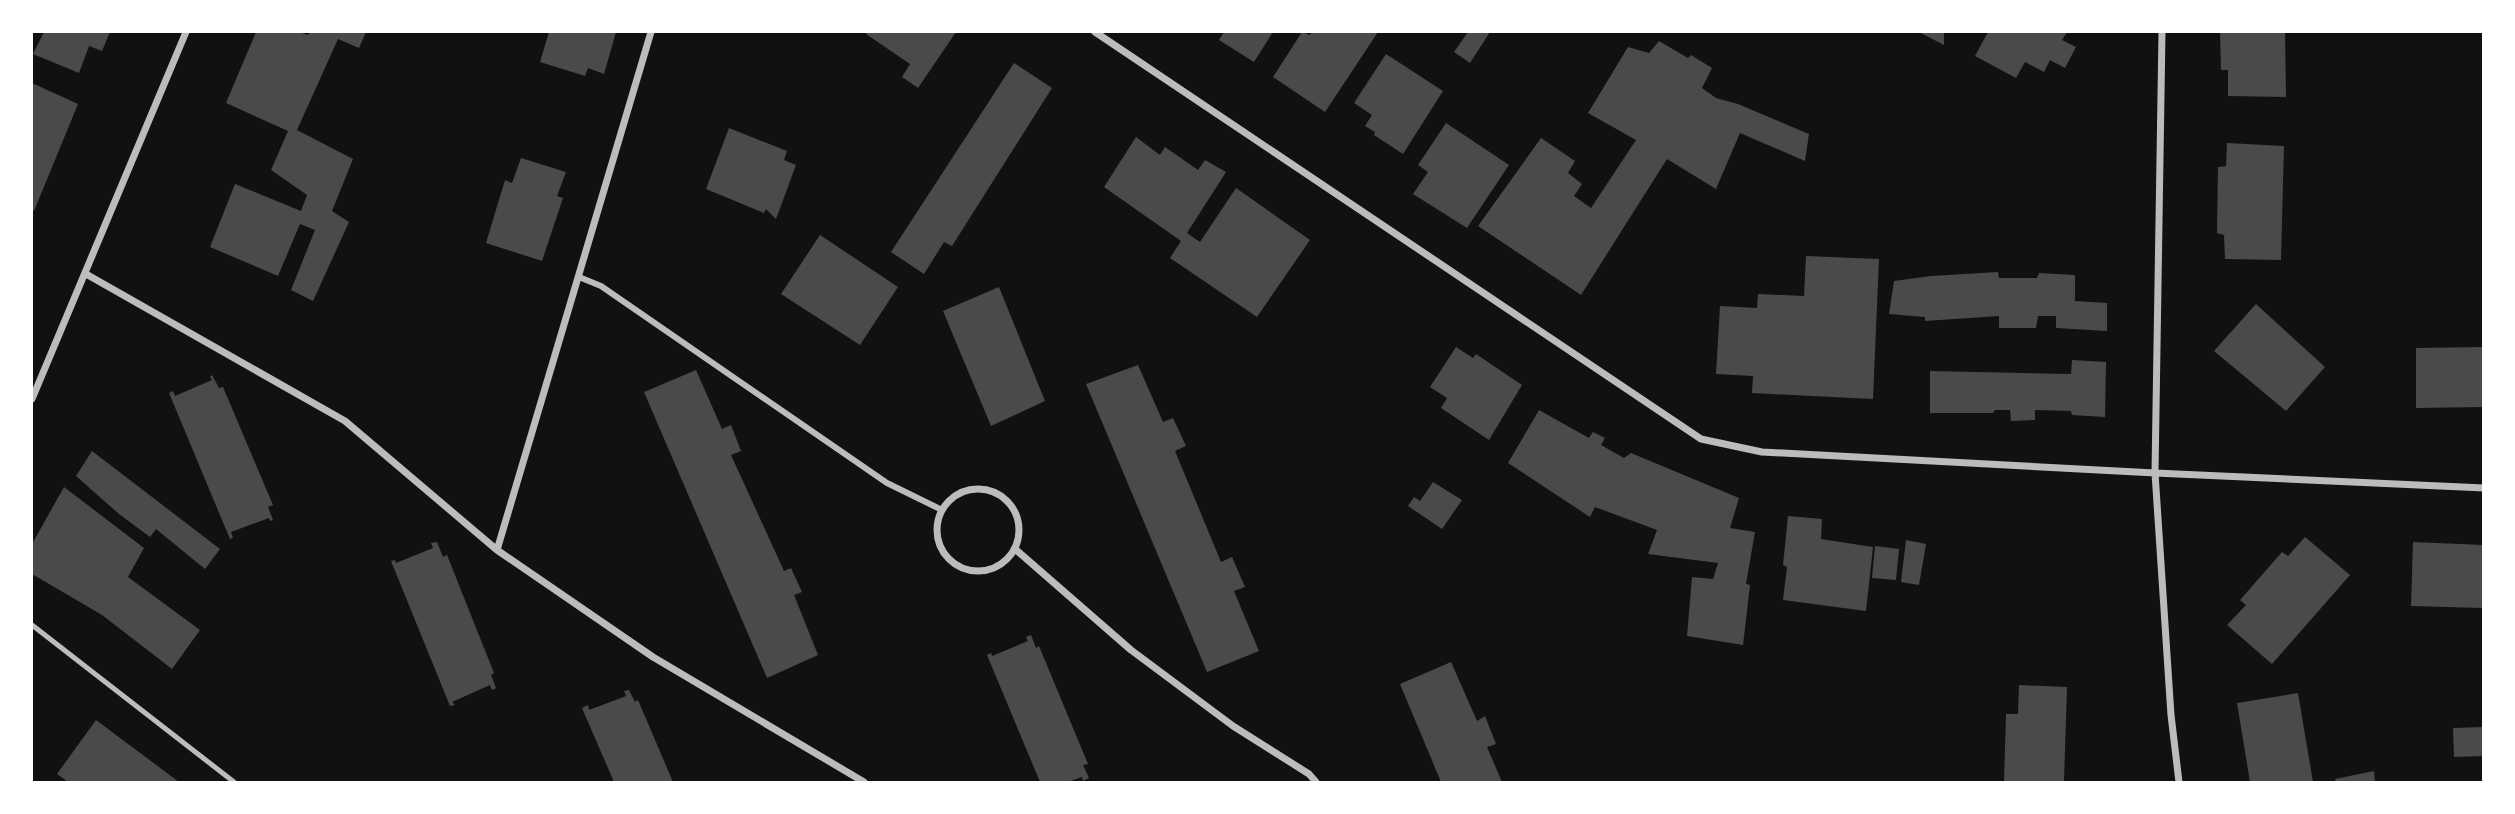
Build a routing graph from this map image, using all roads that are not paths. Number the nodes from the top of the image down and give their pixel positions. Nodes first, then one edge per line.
1 (186, 32) edge
2 (651, 32) edge
3 (1095, 32) edge
4 (2162, 32) edge
5 (86, 274) junction
6 (579, 277) junction
7 (32, 399) edge
8 (2155, 473) junction
9 (2483, 488) edge
10 (942, 510) junction
11 (1015, 549) junction
12 (497, 550) junction
13 (32, 625) edge
14 (234, 782) edge
15 (864, 782) edge
16 (1315, 782) edge
17 (2179, 782) edge

1 - 5 street
2 - 6 street
3 - 8 street
4 - 8 street
5 - 7 street
5 - 12 street
6 - 10 street
6 - 12 street
8 - 9 street
8 - 17 street
10 - 11 street
10 - 11 street
11 - 16 street
12 - 15 street
13 - 14 lane

